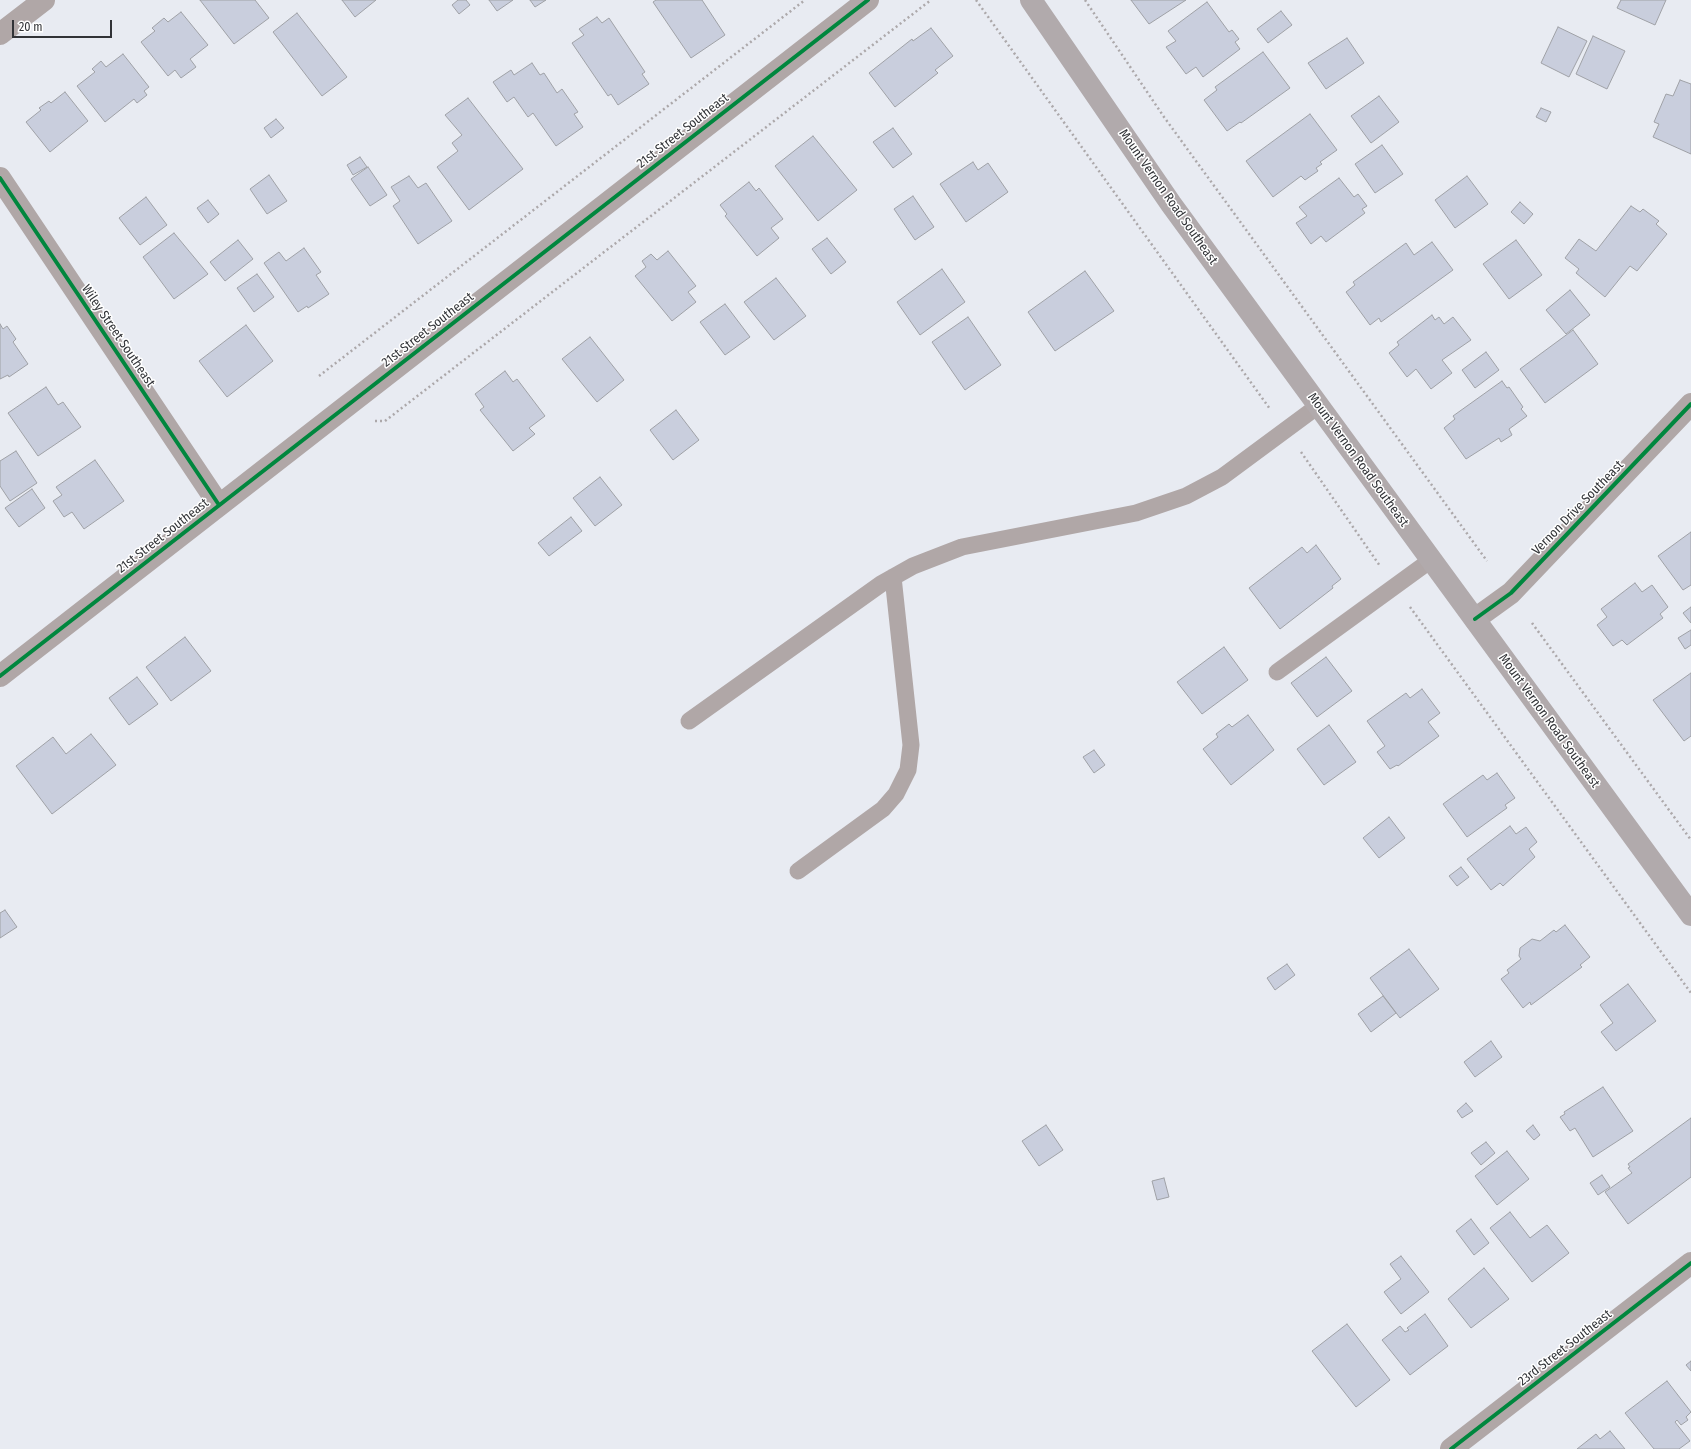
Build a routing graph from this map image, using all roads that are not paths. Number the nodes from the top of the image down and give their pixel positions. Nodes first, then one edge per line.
1 (44, 0) edge
2 (868, 0) edge
3 (1031, 0) edge
4 (0, 34) edge
5 (0, 178) edge
6 (1691, 404) edge
7 (1318, 406) junction
8 (219, 505) junction
9 (1431, 560) junction
10 (893, 577) junction
11 (1475, 619) junction
12 (1277, 672) dead end
13 (0, 676) edge
14 (689, 721) dead end
15 (798, 871) dead end
16 (1691, 915) edge
17 (1691, 1264) edge
18 (1451, 1449) edge

1 - 4 street
2 - 8 street, 21st Street Southeast
3 - 7 main road, Mount Vernon Road Southeast
5 - 8 street, Wiley Street Southeast
6 - 11 street, Vernon Drive Southeast
7 - 9 main road, Mount Vernon Road Southeast
7 - 10 lane
8 - 13 street, 21st Street Southeast
9 - 11 main road, Mount Vernon Road Southeast
9 - 12 lane
10 - 14 lane
10 - 15 lane
11 - 16 main road, Mount Vernon Road Southeast
17 - 18 street, 23rd Street Southeast

